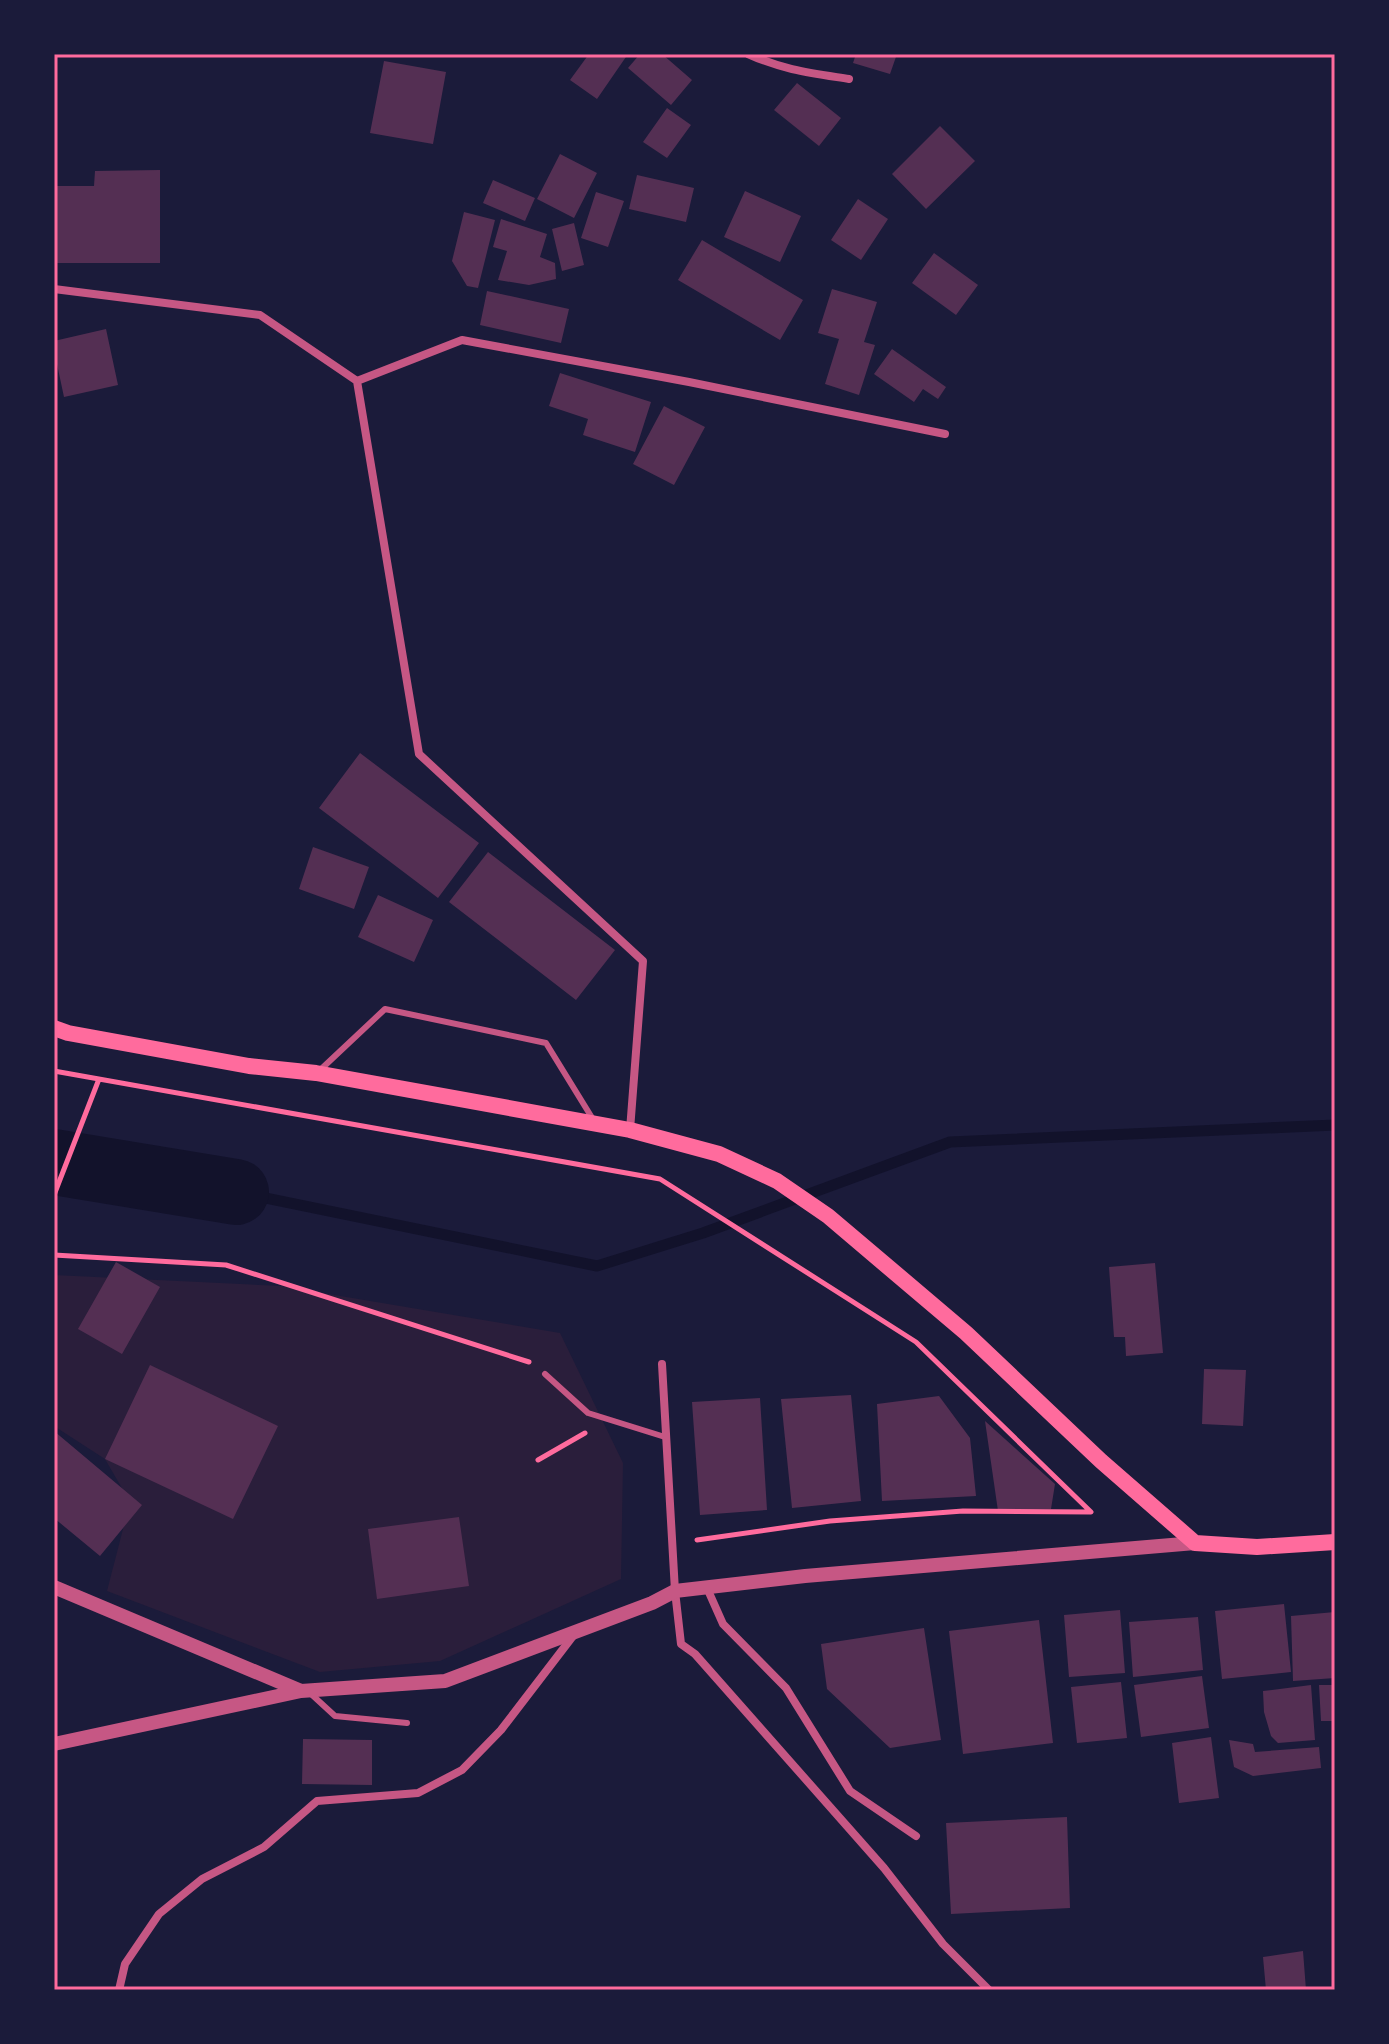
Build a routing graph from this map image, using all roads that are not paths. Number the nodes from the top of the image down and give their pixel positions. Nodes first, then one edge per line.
1 (748, 54) edge
2 (849, 79) dead end
3 (54, 289) edge
4 (357, 381) junction
5 (945, 434) dead end
6 (54, 1028) edge
7 (316, 1073) junction
8 (596, 1124) junction
9 (630, 1130) junction
10 (662, 1364) dead end
11 (545, 1374) road end
12 (665, 1437) junction
13 (1335, 1542) edge
14 (1195, 1543) junction
15 (54, 1587) edge
16 (707, 1588) junction
17 (675, 1591) junction
18 (576, 1632) junction
19 (304, 1691) junction
20 (407, 1723) dead end
21 (54, 1744) edge
22 (916, 1836) dead end
23 (119, 1990) edge
24 (989, 1990) edge

1 - 2 street
3 - 4 street
4 - 5 street
4 - 9 street
6 - 7 main road
7 - 8 main road
7 - 8 lane
8 - 9 main road
9 - 14 main road
10 - 12 street
11 - 12 lane
12 - 17 street
13 - 14 main road
14 - 16 street
15 - 19 street
16 - 17 street
16 - 22 street
17 - 18 street
17 - 24 street
18 - 19 street
18 - 23 street
19 - 20 lane
19 - 21 street

